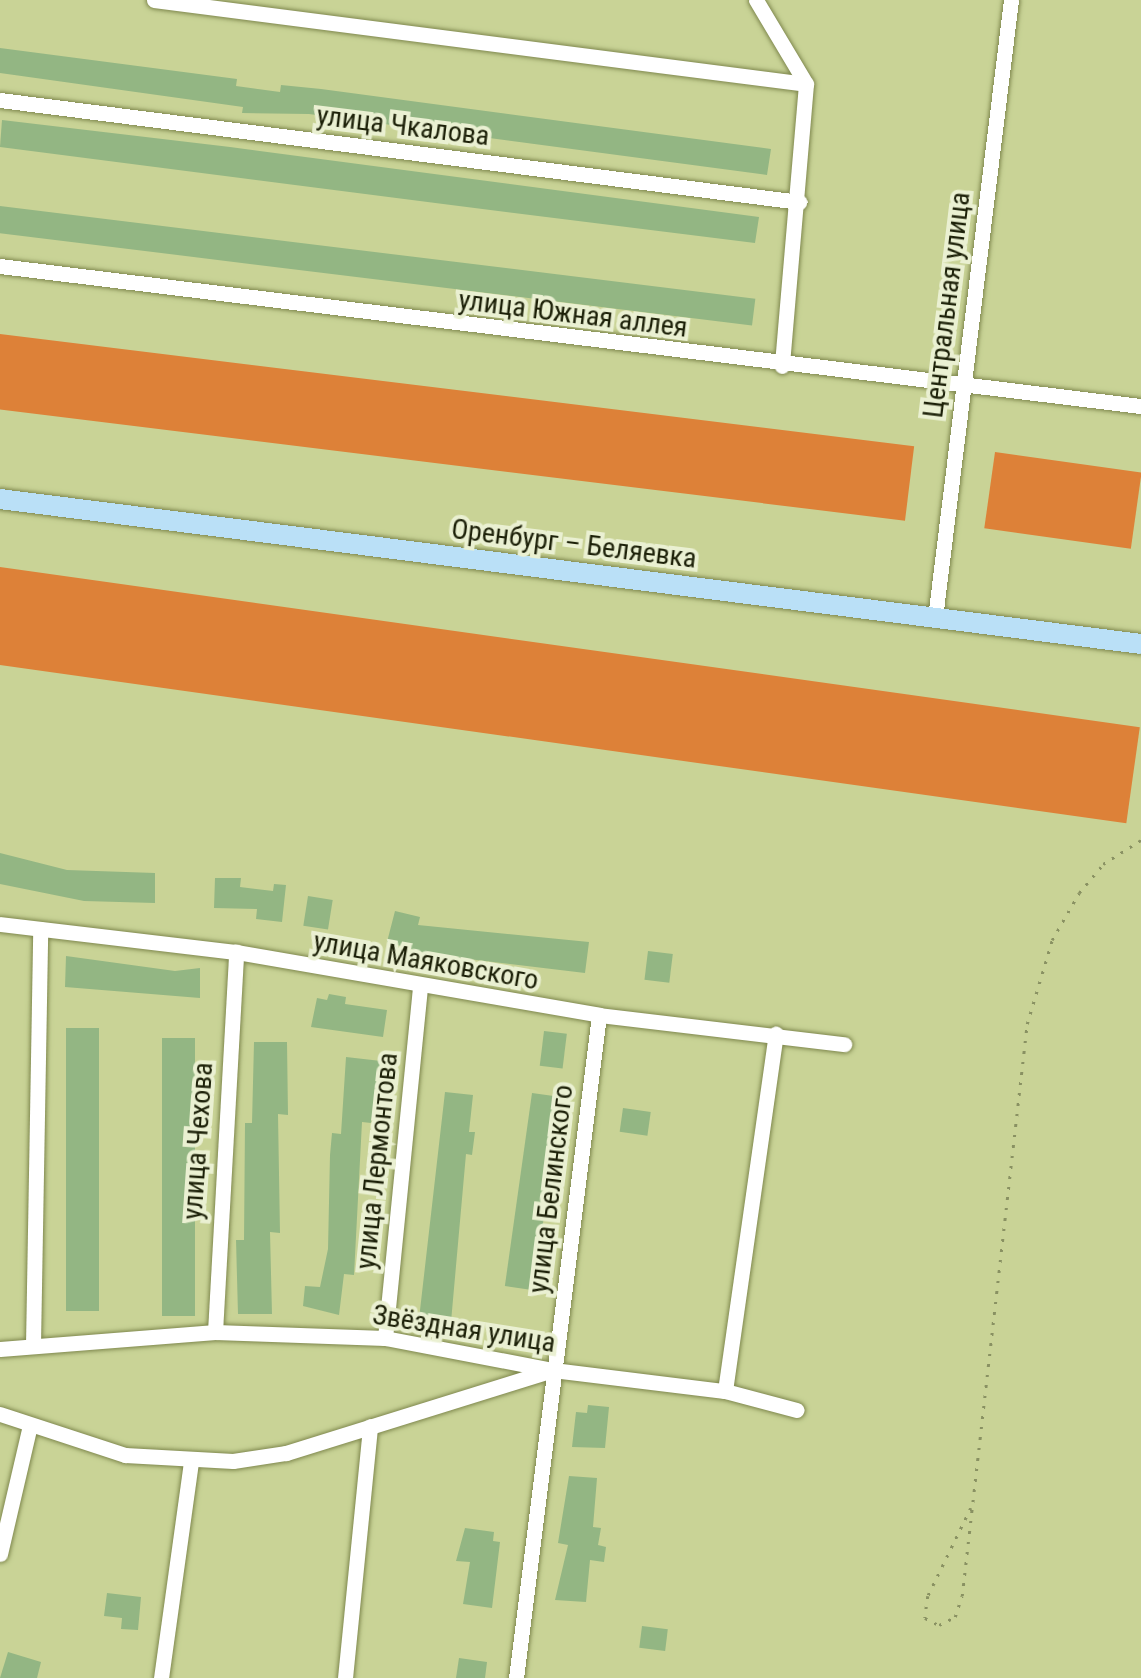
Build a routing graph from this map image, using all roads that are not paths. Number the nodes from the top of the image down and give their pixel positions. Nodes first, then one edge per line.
1 (154, 0) edge
2 (756, 0) edge
3 (1011, 0) edge
4 (262, 6) edge
5 (806, 84) junction
6 (0, 100) edge
7 (800, 202) junction
8 (0, 266) edge
9 (782, 366) junction
10 (962, 384) junction
11 (1141, 406) edge
12 (0, 499) edge
13 (935, 618) junction
14 (1141, 644) edge
15 (0, 924) edge
16 (40, 929) junction
17 (236, 952) junction
18 (420, 989) junction
19 (599, 1015) junction
20 (776, 1034) junction
21 (844, 1044) dead end
22 (215, 1332) junction
23 (385, 1338) junction
24 (33, 1344) junction
25 (0, 1348) edge
26 (553, 1370) junction
27 (725, 1391) junction
28 (797, 1410) dead end
29 (0, 1414) edge
30 (30, 1425) junction
31 (370, 1426) junction
32 (191, 1463) junction
33 (0, 1554) edge
34 (161, 1678) edge
35 (345, 1678) edge
36 (516, 1678) edge

1 - 4 street
2 - 5 street
3 - 10 street, Центральная улица
4 - 5 street
5 - 7 street
6 - 7 street, улица Чкалова
7 - 9 street
8 - 9 street, улица Южная аллея
9 - 10 street, улица Южная аллея
10 - 11 street, улица Южная аллея
10 - 13 street, Центральная улица
12 - 13 main road, Оренбург – Беляевка
13 - 14 main road, Оренбург – Беляевка
15 - 16 street, улица Маяковского
16 - 17 street, улица Маяковского
16 - 24 street
17 - 18 street, улица Маяковского
17 - 22 street, улица Чехова
18 - 19 street, улица Маяковского
18 - 23 street, улица Лермонтова
19 - 20 street, улица Маяковского
19 - 26 street, улица Белинского
20 - 21 street, улица Маяковского
20 - 27 street
22 - 23 street, Звёздная улица
22 - 24 street, Звёздная улица
23 - 26 street, Звёздная улица
24 - 25 street, Звёздная улица
26 - 27 street, Звёздная улица
26 - 31 street
26 - 36 street, улица Белинского
27 - 28 street, Звёздная улица
29 - 30 street
30 - 32 street
30 - 33 street
31 - 32 street
31 - 35 street
32 - 34 street

